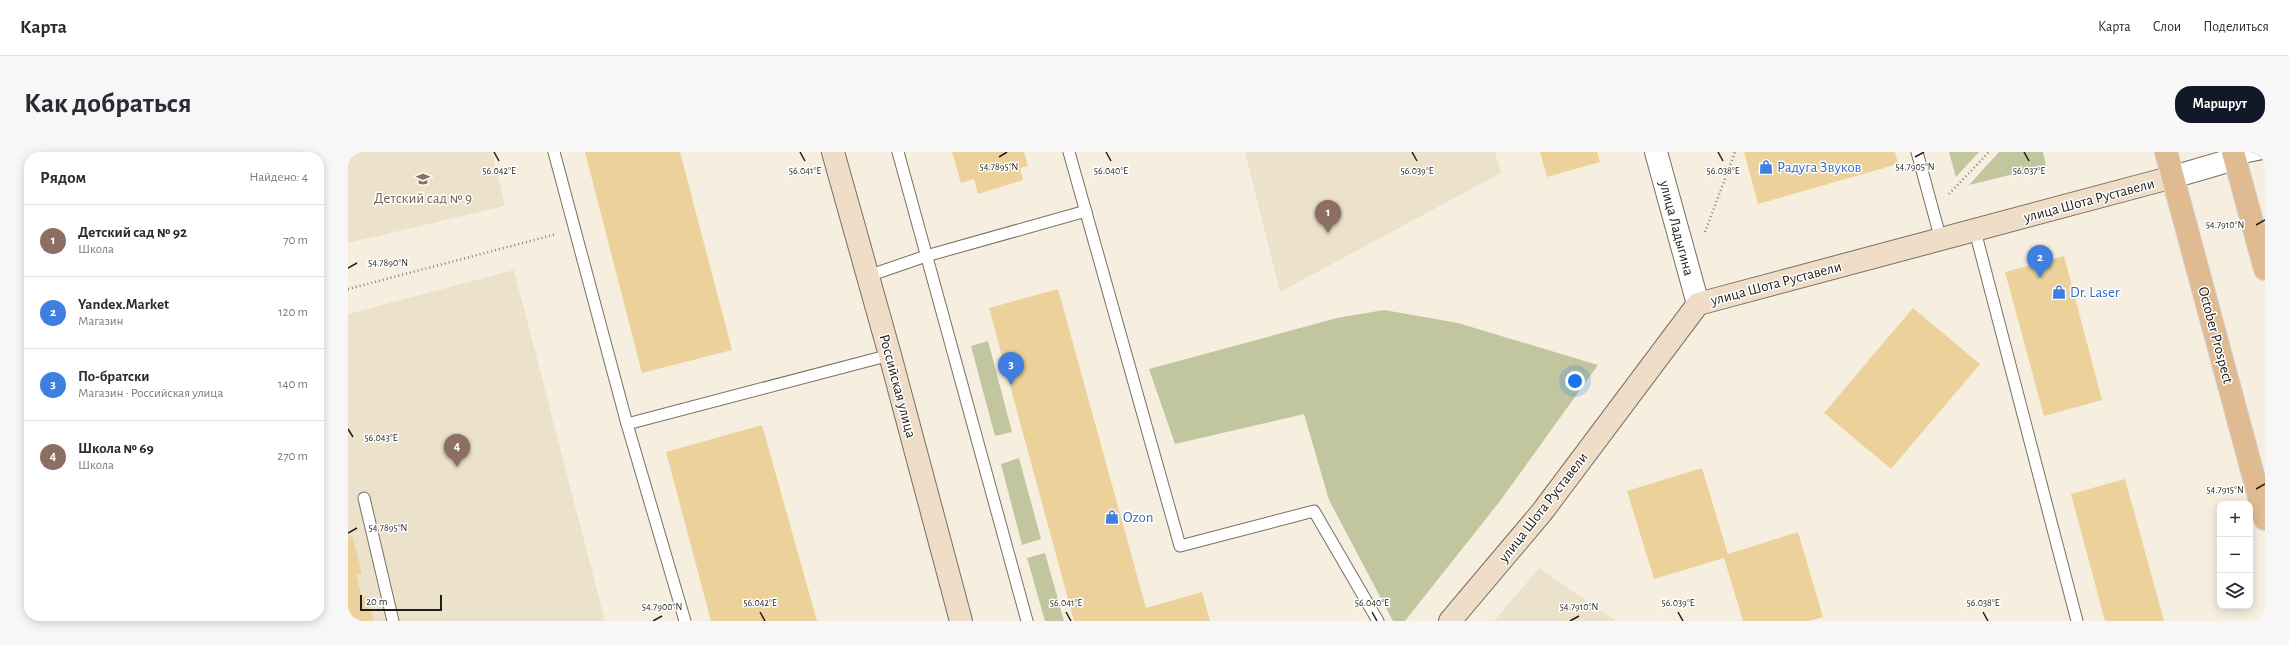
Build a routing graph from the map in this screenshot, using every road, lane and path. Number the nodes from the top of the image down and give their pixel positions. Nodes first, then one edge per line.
1 (554, 152) edge
2 (833, 152) edge
3 (898, 152) edge
4 (1069, 152) edge
5 (1656, 152) edge
6 (1735, 152) edge
7 (1917, 152) edge
8 (1989, 152) edge
9 (2166, 152) edge
10 (2265, 153) edge
11 (2234, 156) edge
12 (2173, 177) junction
13 (1086, 211) junction
14 (1933, 211) junction
15 (575, 230) junction
16 (1975, 231) junction
17 (1703, 239) dead end
18 (1941, 240) junction
19 (926, 256) junction
20 (2265, 268) edge
21 (868, 276) junction
22 (348, 289) edge
23 (1698, 304) junction
24 (890, 355) junction
25 (628, 424) junction
26 (2256, 451) edge
27 (364, 498) dead end
28 (2265, 519) edge
29 (393, 621) edge
30 (685, 621) edge
31 (961, 621) edge
32 (1027, 621) edge
33 (1378, 621) edge
34 (1450, 621) edge
35 (2077, 621) edge

1 - 15 lane
2 - 21 street, Российская улица
3 - 19 lane
4 - 13 lane
5 - 23 street, улица Ладыгина
6 - 17 path
7 - 14 lane
8 - 14 path
9 - 12 main road, October Prospect
10 - 11 lane
11 - 12 street
11 - 20 main road
12 - 16 street, улица Шота Руставели
12 - 26 main road, October Prospect
13 - 19 lane
13 - 33 lane
14 - 18 lane
15 - 22 path
15 - 25 lane
16 - 18 street, улица Шота Руставели
16 - 35 lane
18 - 23 street, улица Шота Руставели
19 - 21 lane
19 - 32 lane
21 - 24 street, Российская улица
23 - 34 street, улица Шота Руставели
24 - 25 lane
24 - 31 street, Российская улица
25 - 30 lane
26 - 28 main road, October Prospect
27 - 29 lane

